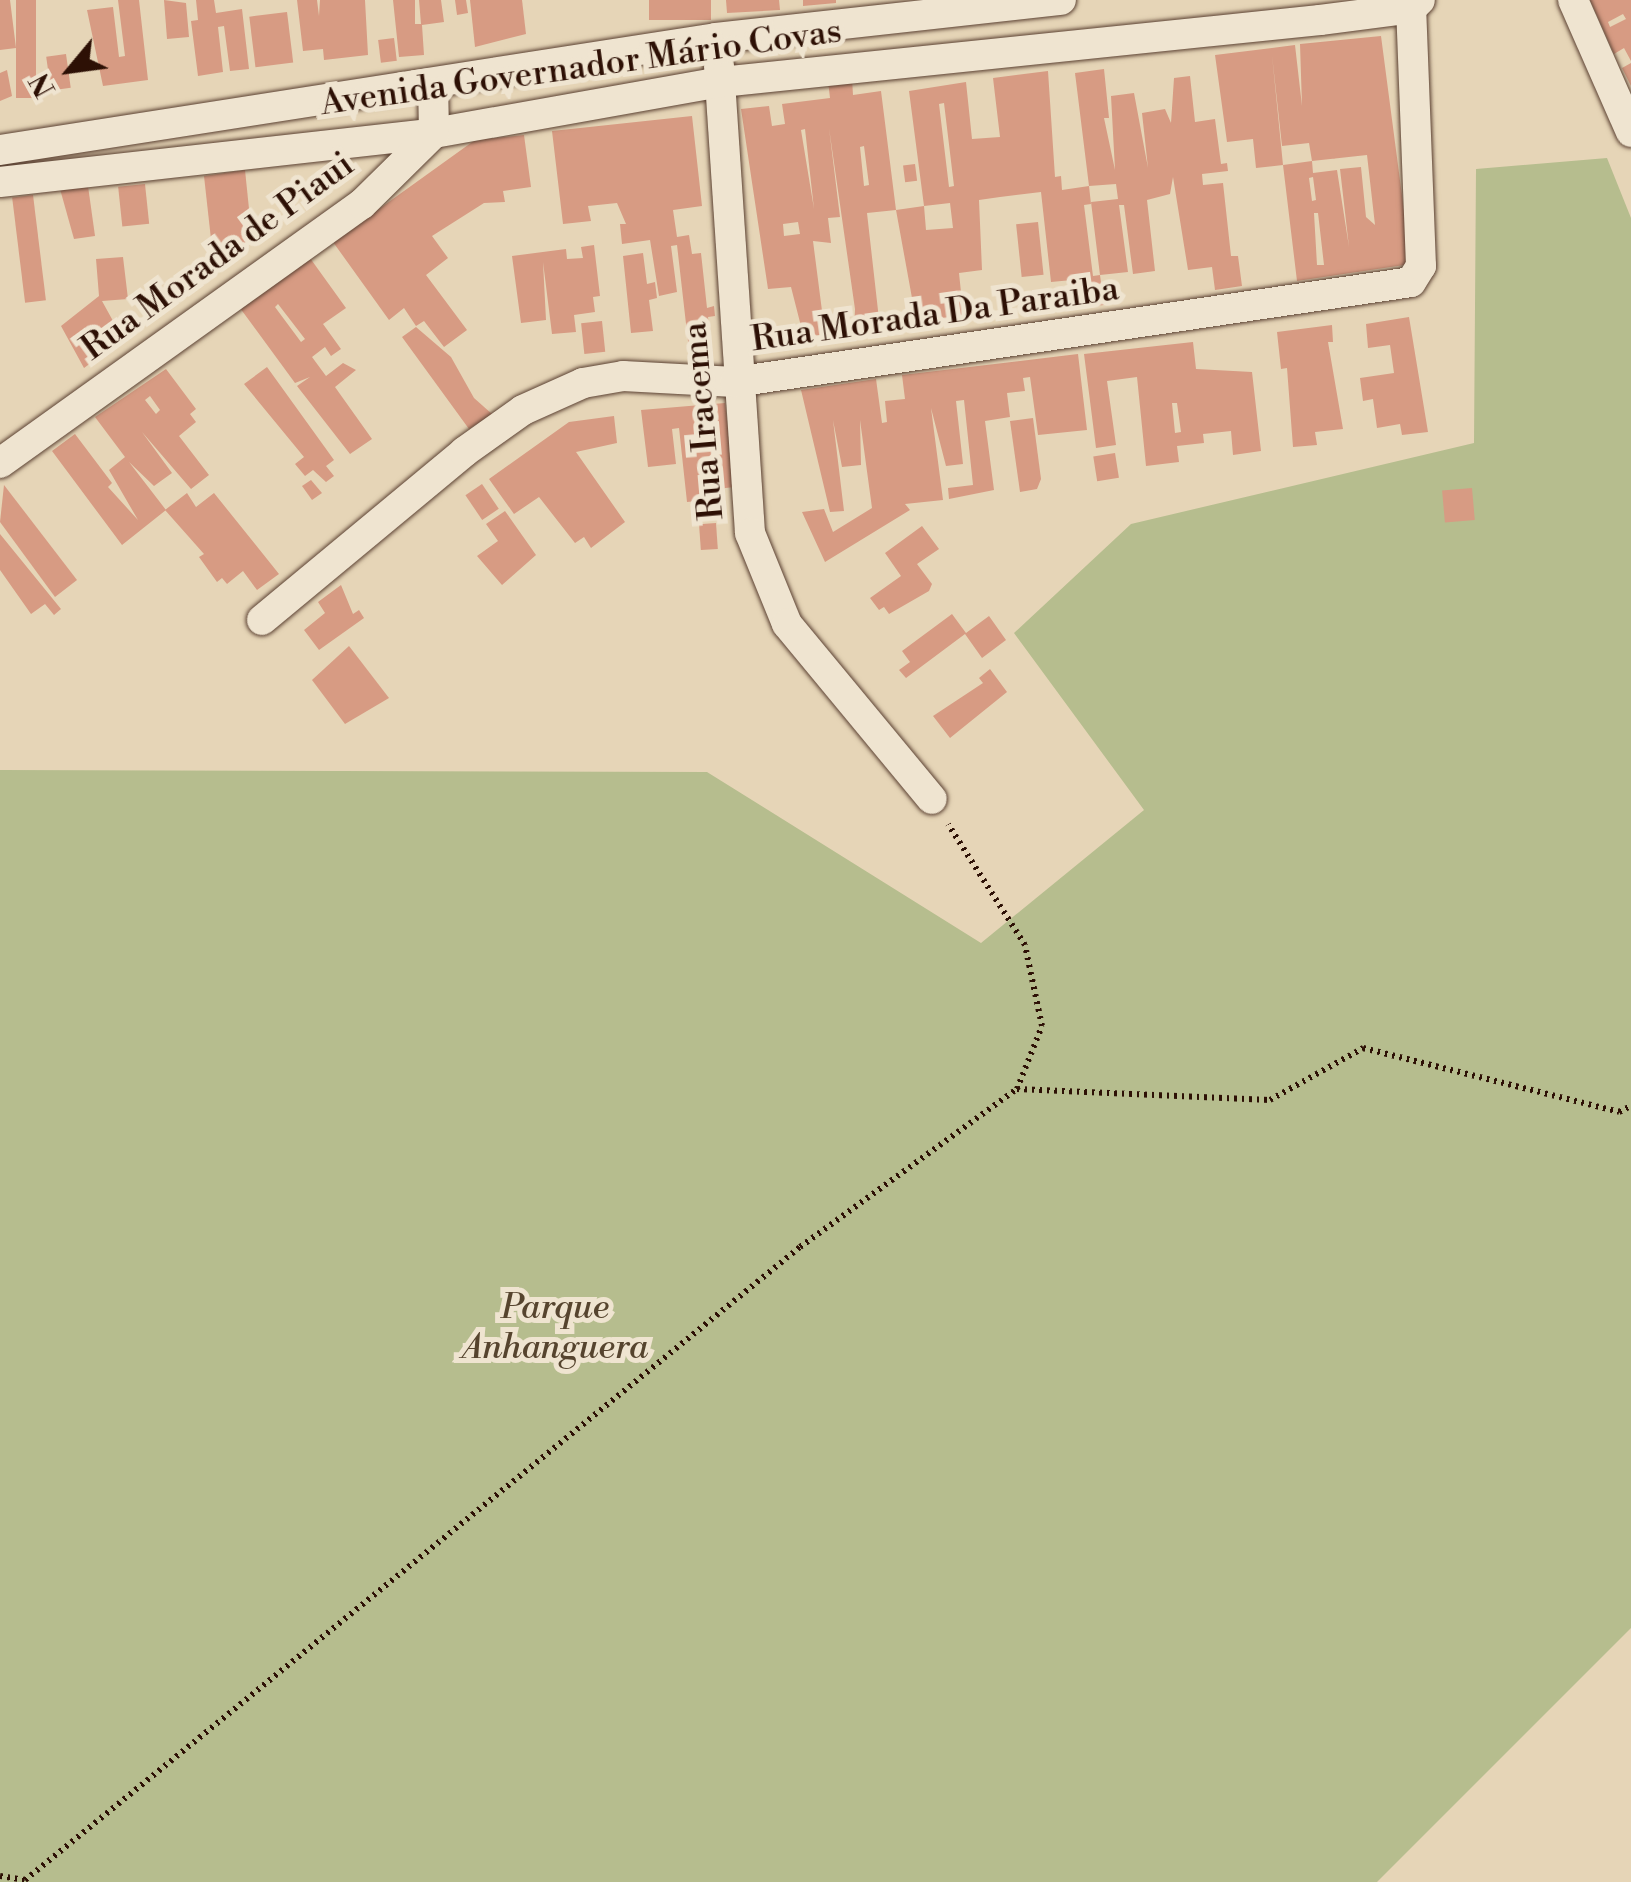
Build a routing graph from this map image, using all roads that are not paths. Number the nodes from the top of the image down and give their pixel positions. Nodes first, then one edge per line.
1 (1057, 0) edge
2 (1572, 0) edge
3 (1414, 3) edge
4 (716, 38) junction
5 (1060, 44) junction
6 (721, 82) junction
7 (433, 84) junction
8 (1631, 132) edge
9 (434, 133) junction
10 (0, 150) edge
11 (0, 182) edge
12 (736, 382) junction
13 (0, 464) edge
14 (262, 620) dead end
15 (932, 799) road end

1 - 4 street, Avenida Governador Mário Covas
1 - 5 street
2 - 8 street
3 - 5 street, Avenida Governador Mário Covas
3 - 12 street, Rua Morada Da Paraiba
4 - 6 street, Rua Iracema
4 - 7 street, Avenida Governador Mário Covas
5 - 6 street, Avenida Governador Mário Covas
6 - 9 street, Avenida Governador Mário Covas
6 - 12 street, Rua Iracema
7 - 9 street
7 - 10 street, Avenida Governador Mário Covas
9 - 11 street, Avenida Governador Mário Covas
9 - 13 street, Rua Morada de Piaui
12 - 14 street, Rua Morada Da Paraiba
12 - 15 street, Rua Iracema

